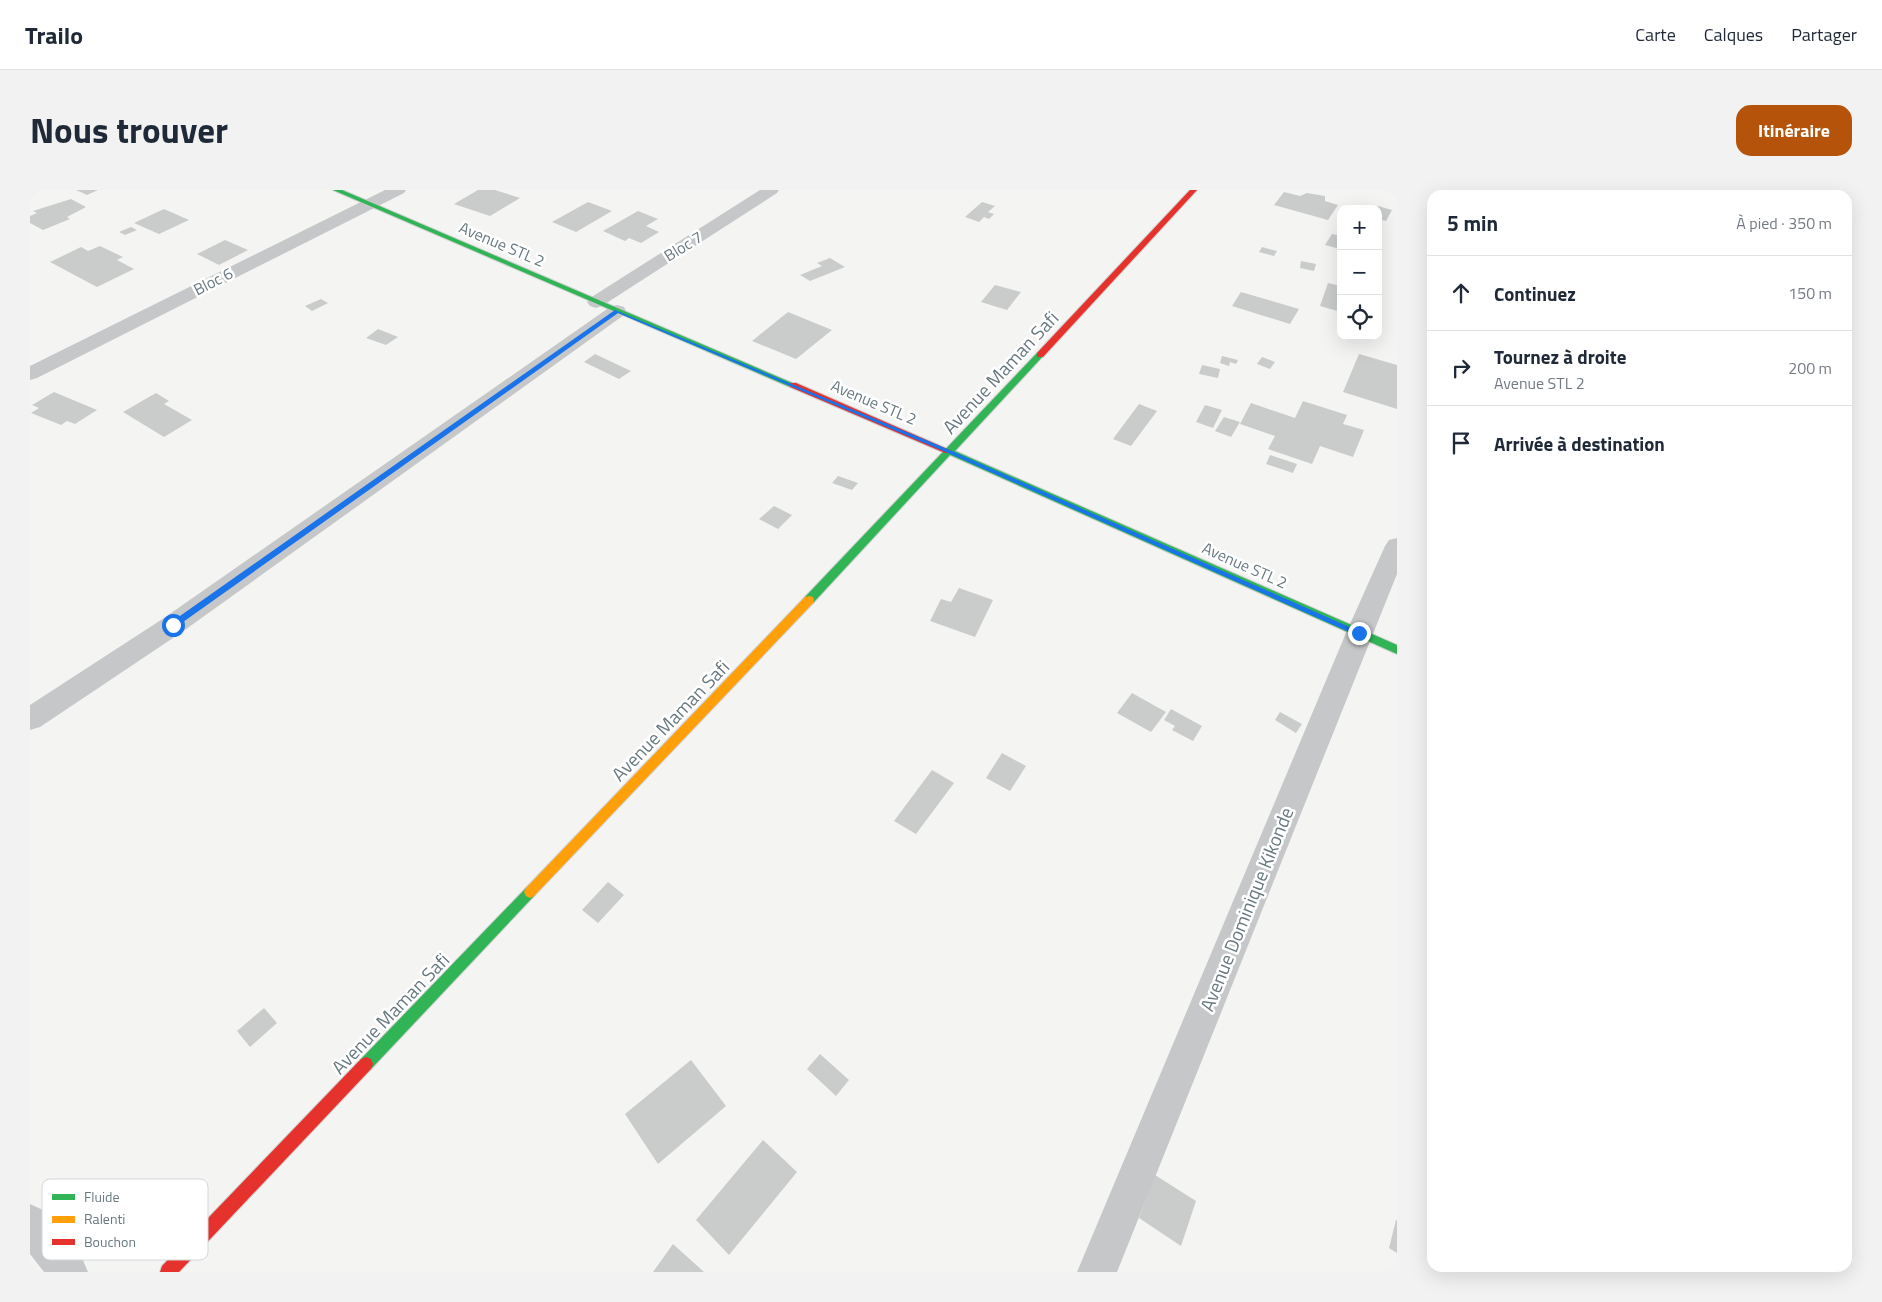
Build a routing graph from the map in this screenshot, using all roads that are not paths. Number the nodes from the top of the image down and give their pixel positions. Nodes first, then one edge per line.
1 (336, 190) edge
2 (398, 190) edge
3 (771, 190) edge
4 (1194, 190) edge
5 (370, 204) junction
6 (596, 302) junction
7 (617, 311) junction
8 (30, 374) edge
9 (950, 452) junction
10 (1397, 546) edge
11 (1359, 633) junction
12 (1397, 650) edge
13 (30, 719) edge
14 (30, 1223) edge
15 (208, 1230) edge
16 (42, 1238) edge
17 (59, 1260) edge
18 (179, 1260) edge
19 (68, 1272) edge
20 (168, 1272) edge
21 (1097, 1272) edge

1 - 5 street, Avenue STL 2
2 - 5 street, Bloc 6
3 - 6 street, Bloc 7
4 - 9 street, Avenue Maman Safi
5 - 6 street, Avenue STL 2
5 - 8 street, Bloc 6
6 - 7 street, Avenue STL 2
7 - 9 street, Avenue STL 2
7 - 13 street
9 - 11 street, Avenue STL 2
9 - 15 street, Avenue Maman Safi
10 - 11 street, Avenue Dominique Kikonde
11 - 12 street, Avenue STL 2
11 - 21 street, Avenue Dominique Kikonde
14 - 16 street
17 - 19 street
18 - 20 street, Avenue Maman Safi

